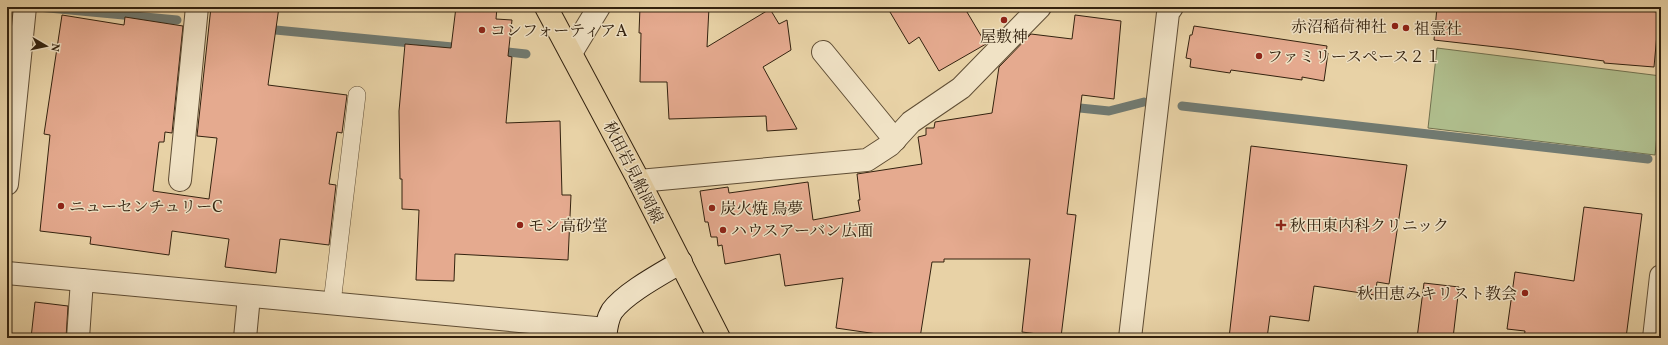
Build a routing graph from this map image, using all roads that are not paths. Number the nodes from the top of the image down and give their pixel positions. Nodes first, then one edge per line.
1 (25, 7) edge
2 (197, 7) edge
3 (546, 7) edge
4 (599, 7) edge
5 (1040, 7) edge
6 (1172, 7) edge
7 (823, 52) dead end
8 (571, 53) junction
9 (357, 95) dead end
10 (895, 140) junction
11 (180, 180) dead end
12 (640, 180) junction
13 (7, 184) edge
14 (681, 262) junction
15 (7, 273) edge
16 (1661, 276) edge
17 (82, 280) junction
18 (249, 296) junction
19 (332, 303) junction
20 (605, 333) edge
21 (78, 338) edge
22 (246, 338) edge
23 (720, 338) edge
24 (1130, 338) edge
25 (1654, 338) edge

1 - 13 street
2 - 11 street
3 - 8 main road, 秋田岩見船岡線
4 - 8 street
5 - 10 street
6 - 24 street
7 - 10 street
8 - 12 main road, 秋田岩見船岡線
9 - 19 lane
10 - 12 street
12 - 14 main road, 秋田岩見船岡線
14 - 20 street
14 - 23 main road, 秋田岩見船岡線
15 - 17 street
16 - 25 street
17 - 18 street
17 - 21 street
18 - 19 street
18 - 22 street
19 - 20 street

